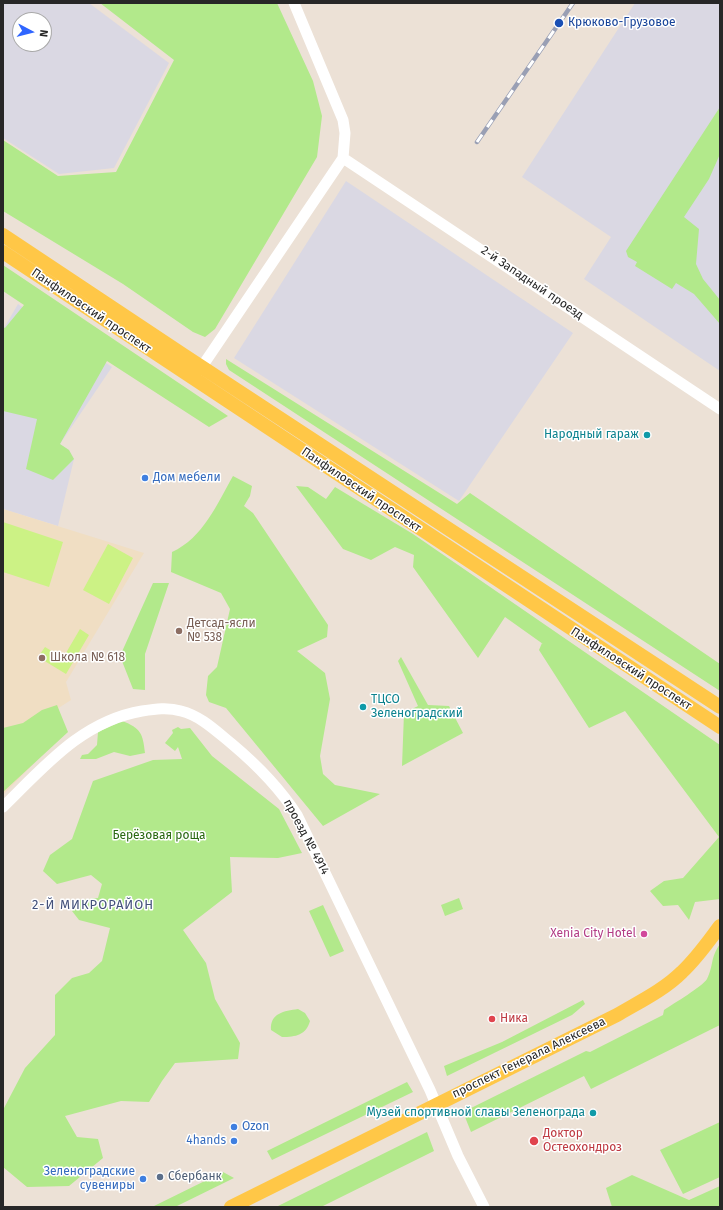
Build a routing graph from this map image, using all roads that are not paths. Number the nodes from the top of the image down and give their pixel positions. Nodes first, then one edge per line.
1 (294, 3) edge
2 (343, 158) junction
3 (3, 235) edge
4 (3, 252) edge
5 (198, 373) junction
6 (720, 409) edge
7 (720, 706) edge
8 (720, 727) edge
9 (3, 807) edge
10 (720, 926) edge
11 (436, 1104) junction
12 (231, 1207) edge
13 (484, 1207) edge

1 - 2 street
2 - 5 street
2 - 6 street, 2-й Западный проезд
3 - 5 main road, Панфиловский проспект
4 - 5 main road, Панфиловский проспект
5 - 7 main road, Панфиловский проспект
5 - 8 main road, Панфиловский проспект
9 - 11 street, проезд № 4914
10 - 11 main road, проспект Генерала Алексеева
11 - 12 main road, проспект Генерала Алексеева
11 - 13 street, проезд № 4914

